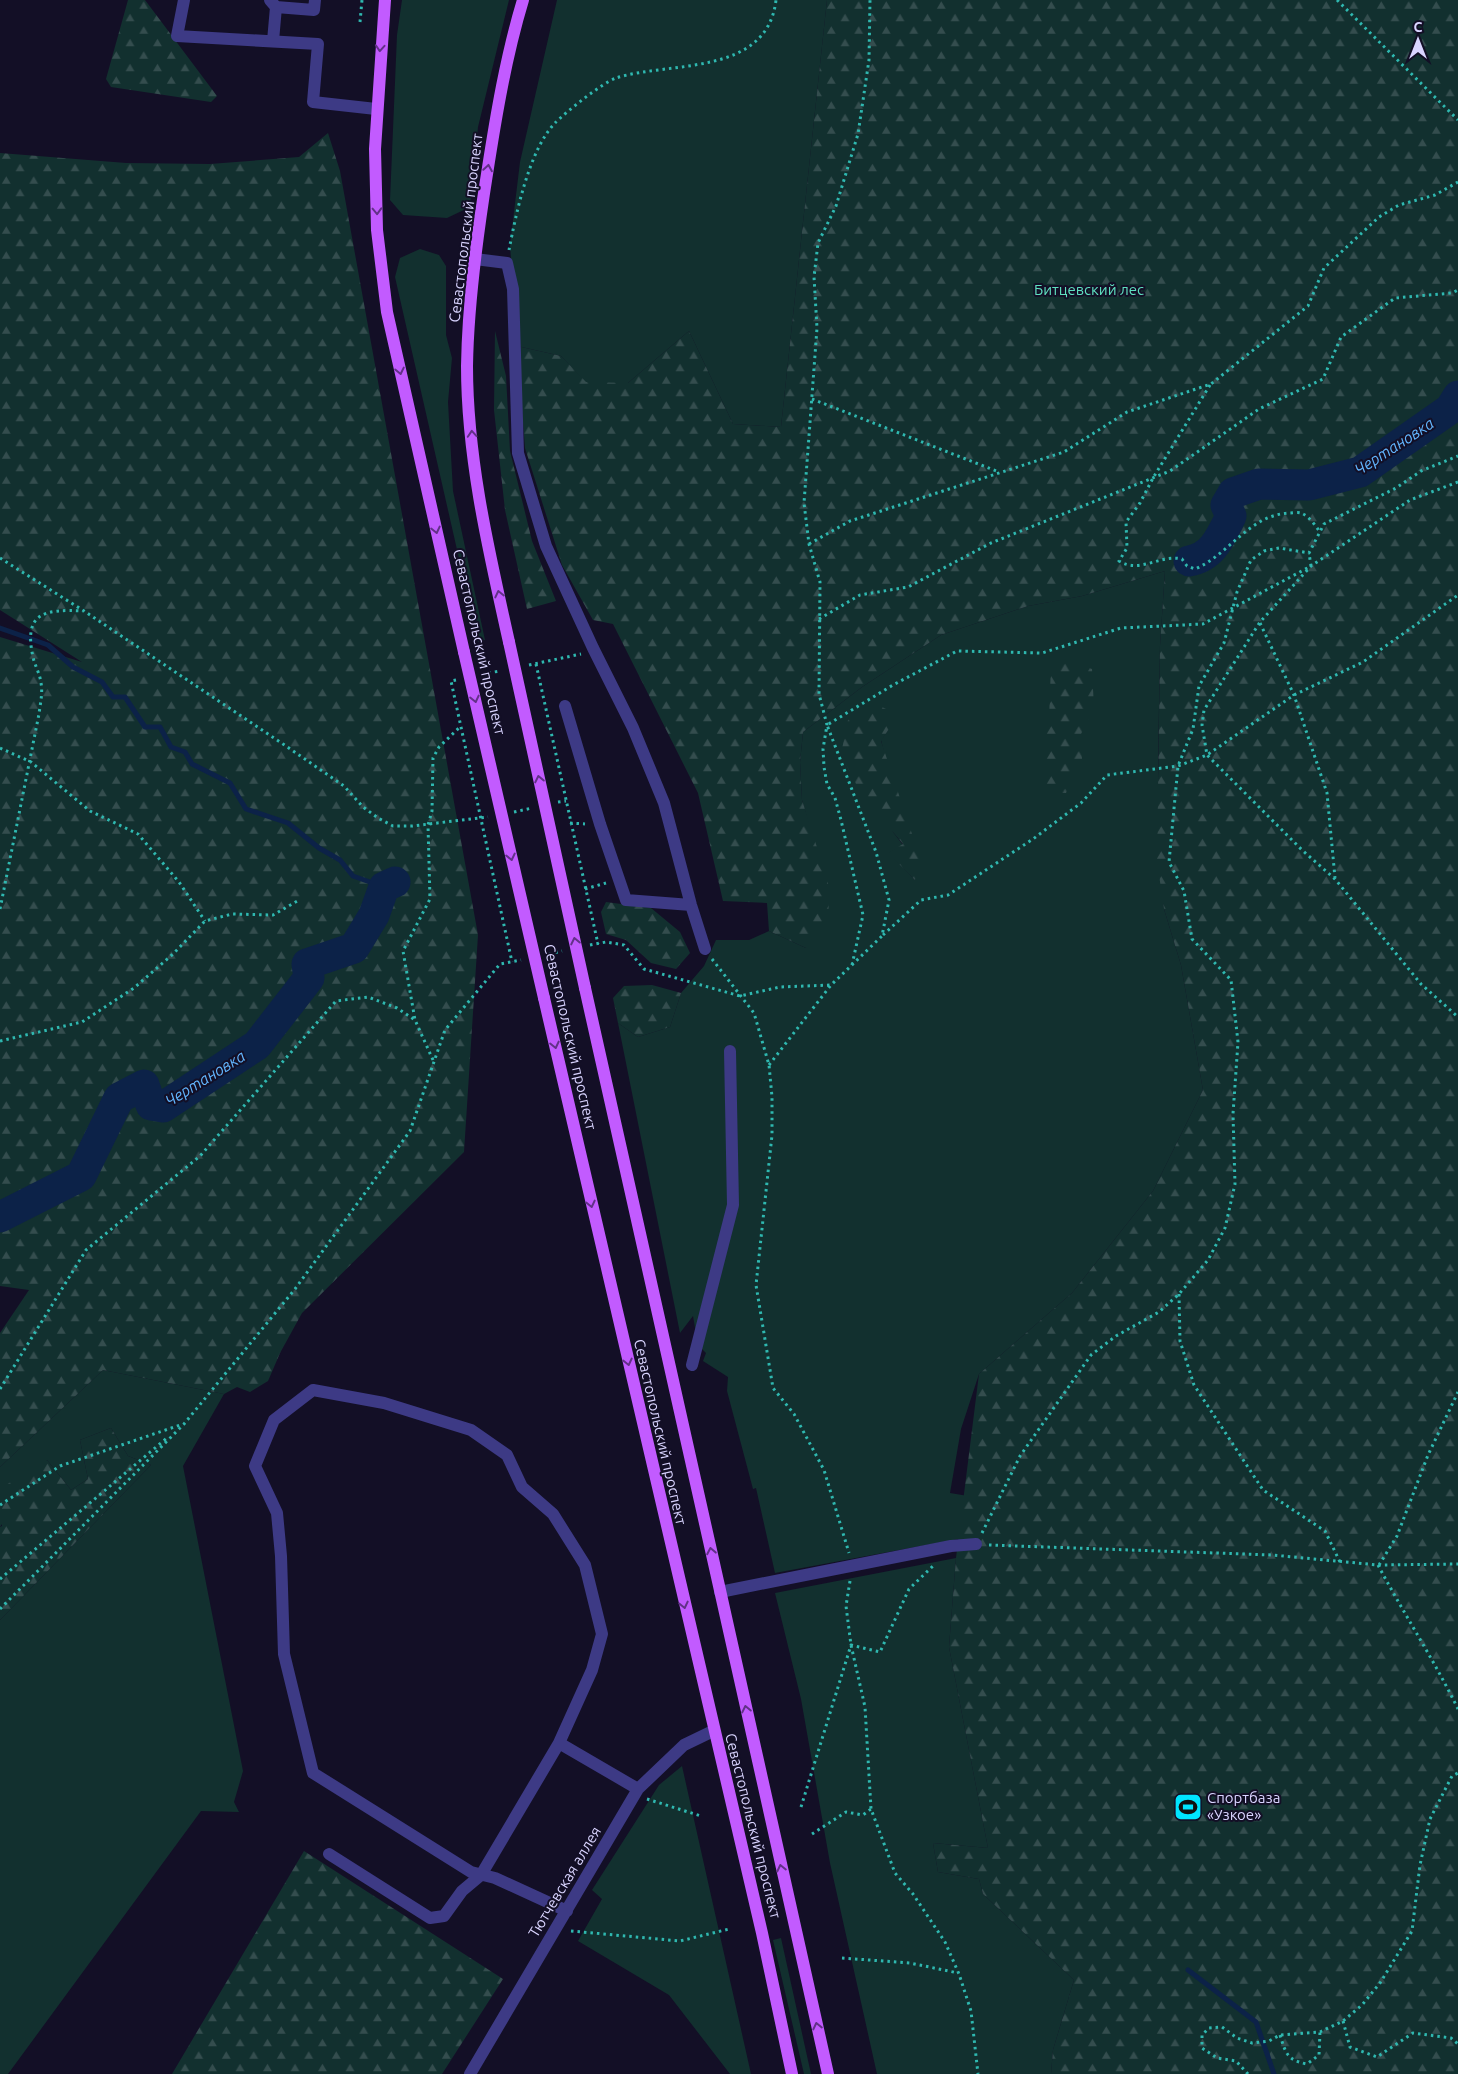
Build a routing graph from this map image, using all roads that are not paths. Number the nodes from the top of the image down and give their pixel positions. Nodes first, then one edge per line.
1 (184, 0) edge
2 (315, 0) edge
3 (385, 0) edge
4 (523, 0) edge
5 (273, 4) edge
6 (273, 41) junction
7 (376, 110) junction
8 (475, 259) junction
9 (565, 706) dead end
10 (691, 905) junction
11 (705, 949) road end
12 (730, 1051) dead end
13 (692, 1364) dead end
14 (976, 1544) road end
15 (720, 1592) junction
16 (713, 1731) junction
17 (559, 1743) junction
18 (637, 1792) junction
19 (329, 1854) dead end
20 (481, 1874) junction
21 (567, 1911) junction
22 (470, 2074) edge
23 (792, 2074) edge
24 (828, 2074) edge

1 - 6 street
2 - 5 street
3 -> 7 main road, Севастопольский проспект
8 -> 4 main road, Севастопольский проспект
5 - 6 street
6 - 7 street
7 -> 16 main road, Севастопольский проспект, bridge
8 - 10 street
15 -> 8 main road, Севастопольский проспект, bridge
9 - 10 street
10 - 11 street
12 - 13 street
14 - 15 street
24 -> 15 main road, Севастопольский проспект
16 - 18 street, Тютчевская аллея
16 - 23 main road, Севастопольский проспект
17 - 18 street
17 - 20 street
17 - 20 street
18 - 21 street, Тютчевская аллея
19 - 20 street
20 - 21 street
21 - 22 street, Тютчевская аллея

